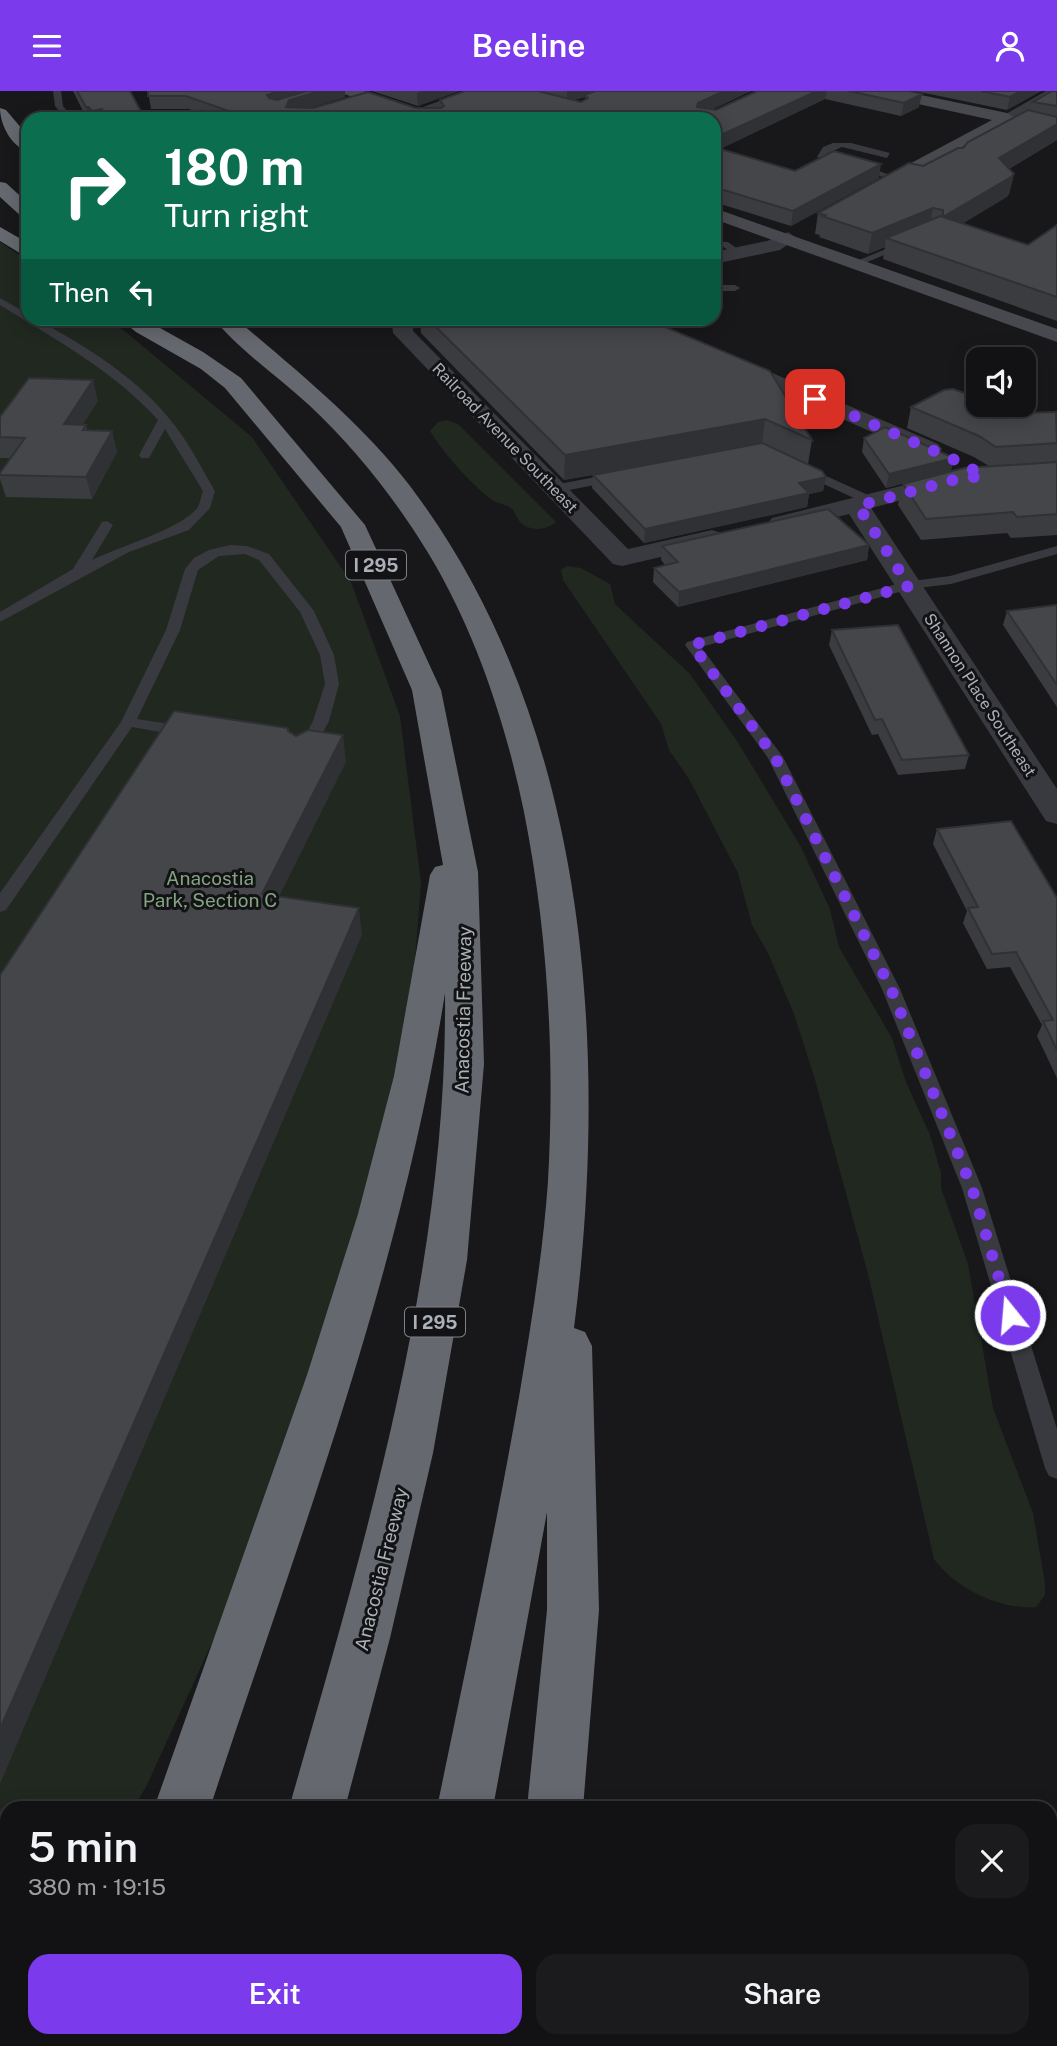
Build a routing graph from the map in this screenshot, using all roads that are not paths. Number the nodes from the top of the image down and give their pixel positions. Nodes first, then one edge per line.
1 (57, 91) edge
2 (481, 91) edge
3 (881, 91) edge
4 (1057, 91) edge
5 (346, 98) edge
6 (369, 98) joint
7 (64, 112) edge
8 (413, 112) edge
9 (435, 112) edge
10 (0, 113) edge
11 (1007, 118) junction
12 (1033, 124) edge
13 (19, 152) edge
14 (887, 155) dead end
15 (895, 178) junction
16 (0, 187) edge
17 (855, 200) edge
18 (21, 206) edge
19 (721, 215) edge
20 (805, 227) edge
21 (0, 233) edge
22 (921, 237) edge
23 (788, 239) junction
24 (21, 246) edge
25 (726, 252) edge
26 (857, 263) junction
27 (721, 288) edge
28 (735, 288) dead end
29 (0, 301) edge
30 (21, 313) edge
31 (43, 326) edge
32 (141, 326) edge
33 (166, 326) edge
34 (222, 326) edge
35 (232, 326) edge
36 (402, 326) edge
37 (647, 326) edge
38 (1057, 336) edge
39 (261, 352) junction
40 (201, 357) junction
41 (164, 420) junction
42 (145, 456) dead end
43 (786, 462) edge
44 (1057, 473) edge
45 (632, 474) edge
46 (983, 476) junction
47 (554, 489) junction
48 (865, 504) junction
49 (107, 525) dead end
50 (1057, 550) edge
51 (78, 572) junction
52 (909, 586) junction
53 (0, 618) edge
54 (128, 722) junction
55 (207, 734) edge
56 (302, 756) edge
57 (1054, 804) edge
58 (456, 825) junction
59 (0, 906) edge
60 (566, 1207) junction
61 (1057, 1468) edge
62 (184, 1801) edge
63 (319, 1801) edge
64 (466, 1801) edge
65 (556, 1801) edge

1 - 7 lane
2 - 9 street
3 - 11 main road
4 - 11 street
5 - 6 street
6 - 8 main road
10 - 13 highway
11 - 12 street
11 - 15 main road
14 - 15 lane
15 - 17 main road
16 - 18 highway
19 - 23 main road
20 - 23 main road
21 - 24 highway
22 - 26 lane
23 - 25 street
23 - 26 main road
26 - 38 main road
27 - 28 lane
29 - 30 lane
31 - 41 lane
32 - 40 highway, Anacostia Freeway
33 - 40 highway
34 - 39 highway
35 - 39 highway
36 - 47 street, Railroad Avenue Southeast
37 - 46 street
39 - 60 highway
40 - 58 highway, Anacostia Freeway / I 295
41 - 42 lane
41 - 51 lane
43 - 48 lane
44 - 46 street
45 - 47 lane
46 - 48 street
47 - 48 street, Railroad Avenue Southeast
48 - 52 street, Shannon Place Southeast
49 - 51 lane
50 - 52 lane
51 - 53 lane
52 - 57 street, Shannon Place Southeast
52 - 61 lane
54 - 55 lane
54 - 56 lane
54 - 59 lane
58 - 62 highway
58 - 63 highway, Anacostia Freeway / I 295
60 - 64 highway
60 - 65 highway

